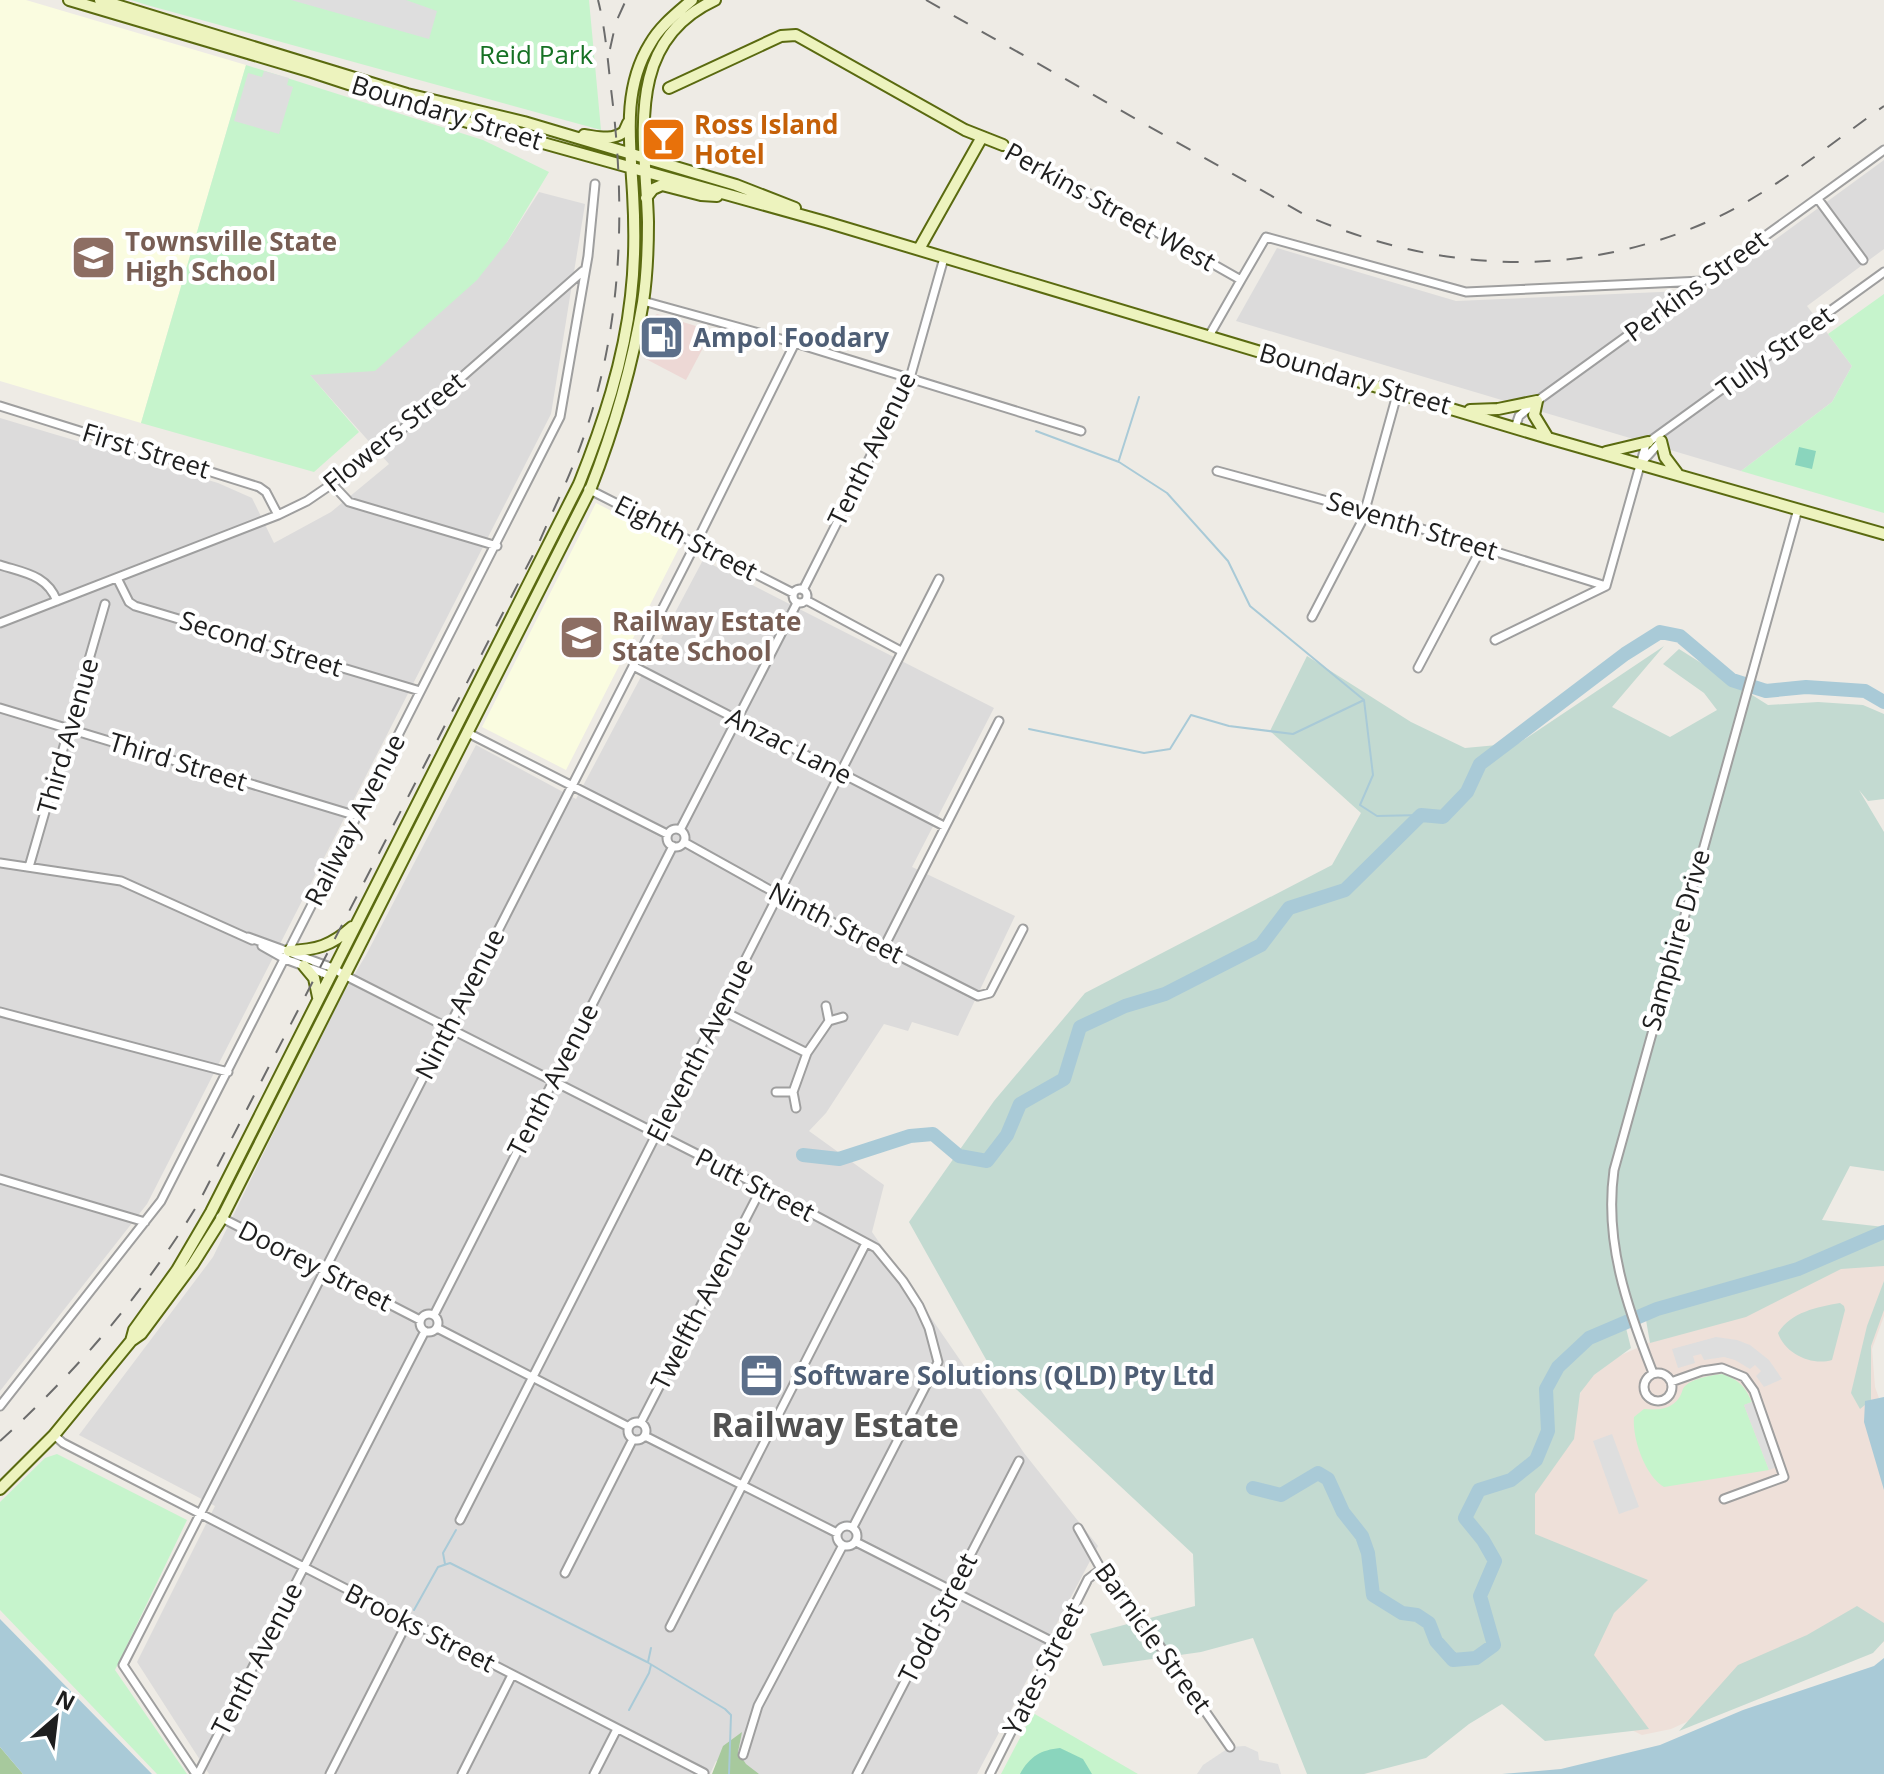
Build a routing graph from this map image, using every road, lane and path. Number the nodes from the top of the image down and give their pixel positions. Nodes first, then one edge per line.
1 (69, 0) edge
2 (100, 0) edge
3 (692, 0) edge
4 (715, 0) edge
5 (669, 88) dead end
6 (629, 115) junction
7 (535, 125) junction
8 (982, 137) junction
9 (1003, 145) joint
10 (1884, 150) edge
11 (629, 154) junction
12 (643, 157) junction
13 (630, 167) junction
14 (645, 171) junction
15 (595, 184) dead end
16 (646, 198) junction
17 (739, 198) junction
18 (1818, 199) junction
19 (826, 222) junction
20 (919, 249) junction
21 (944, 258) junction
22 (1863, 260) dead end
23 (584, 270) junction
24 (1884, 272) edge
25 (1241, 280) junction
26 (1702, 281) junction
27 (643, 301) junction
28 (1209, 336) junction
29 (795, 343) junction
30 (910, 378) junction
31 (1398, 391) junction
32 (1537, 401) junction
33 (0, 406) edge
34 (1464, 411) junction
35 (1515, 428) junction
36 (1081, 431) dead end
37 (1663, 436) junction
38 (1548, 438) junction
39 (1648, 442) junction
40 (1600, 453) junction
41 (1641, 463) junction
42 (1217, 471) dead end
43 (1677, 473) junction
44 (579, 484) junction
45 (333, 485) junction
46 (590, 490) junction
47 (1798, 509) junction
48 (1364, 511) junction
49 (278, 515) junction
50 (1884, 534) edge
51 (696, 543) junction
52 (497, 546) junction
53 (1482, 547) junction
54 (0, 565) edge
55 (117, 578) junction
56 (939, 579) dead end
57 (1606, 586) junction
58 (803, 590) junction
59 (793, 593) junction
60 (806, 600) junction
61 (57, 601) junction
62 (797, 603) junction
63 (105, 604) dead end
64 (1312, 617) dead end
65 (0, 623) edge
66 (1495, 640) dead end
67 (901, 651) junction
68 (633, 666) junction
69 (1418, 668) dead end
70 (420, 691) junction
71 (0, 708) edge
72 (737, 720) junction
73 (999, 721) dead end
74 (68, 728) junction
75 (468, 733) junction
76 (841, 771) junction
77 (572, 785) junction
78 (357, 816) junction
79 (944, 826) junction
80 (680, 830) junction
81 (667, 834) junction
82 (684, 842) junction
83 (673, 846) junction
84 (0, 863) edge
85 (29, 867) junction
86 (779, 895) junction
87 (355, 924) junction
88 (1023, 929) dead end
89 (884, 947) junction
90 (287, 955) junction
91 (304, 966) junction
92 (331, 972) junction
93 (344, 975) junction
94 (318, 997) junction
95 (826, 1006) dead end
96 (721, 1010) junction
97 (0, 1012) edge
98 (843, 1017) dead end
99 (829, 1021) junction
100 (448, 1028) junction
101 (807, 1053) junction
102 (228, 1072) junction
103 (552, 1082) junction
104 (776, 1092) dead end
105 (793, 1092) junction
106 (796, 1108) dead end
107 (656, 1135) junction
108 (0, 1179) edge
109 (762, 1187) junction
110 (211, 1212) junction
111 (222, 1218) junction
112 (145, 1222) junction
113 (866, 1243) junction
114 (324, 1270) junction
115 (434, 1315) junction
116 (420, 1320) junction
117 (437, 1328) junction
118 (425, 1331) junction
119 (131, 1341) junction
120 (1653, 1373) junction
121 (533, 1377) junction
122 (1671, 1382) junction
123 (0, 1406) edge
124 (641, 1422) junction
125 (629, 1427) junction
126 (54, 1435) junction
127 (645, 1436) junction
128 (633, 1439) junction
129 (1019, 1461) dead end
130 (741, 1484) junction
131 (0, 1489) edge
132 (1724, 1499) dead end
133 (199, 1512) junction
134 (460, 1520) dead end
135 (853, 1527) junction
136 (1078, 1528) dead end
137 (837, 1533) junction
138 (856, 1542) junction
139 (843, 1545) junction
140 (304, 1567) junction
141 (1101, 1569) junction
142 (565, 1573) dead end
143 (951, 1591) junction
144 (408, 1621) junction
145 (670, 1627) dead end
146 (1055, 1643) junction
147 (512, 1675) junction
148 (617, 1729) junction
149 (1230, 1747) dead end
150 (743, 1755) dead end
151 (704, 1773) edge
152 (197, 1774) edge
153 (330, 1774) edge
154 (462, 1774) edge
155 (594, 1774) edge
156 (857, 1774) edge
157 (990, 1774) edge

1 - 13 main road, Boundary Street
2 - 7 main road, Boundary Street
3 - 6 main road, Railway Avenue
4 - 12 main road, Railway Avenue
5 - 8 main road, Perkins Street West
6 - 7 main road
6 - 11 main road, Railway Avenue
7 - 11 main road, Boundary Street
8 - 9 main road, Perkins Street West
8 - 20 main road
9 - 25 street, Perkins Street West
10 - 18 street, Perkins Street
11 - 12 main road, Boundary Street
11 - 13 main road, Railway Avenue
12 - 14 main road, Railway Avenue
12 - 19 main road, Boundary Street
13 - 14 main road, Boundary Street
13 - 44 main road, Railway Avenue
14 - 16 main road, Railway Avenue
14 - 17 main road, Boundary Street
15 - 23 street, Railway Avenue
16 - 17 main road
16 - 27 main road, Railway Avenue
17 - 19 main road, Boundary Street
18 - 22 street
18 - 26 street, Perkins Street
19 - 20 main road, Boundary Street
20 - 21 main road, Boundary Street
21 - 28 main road, Boundary Street
21 - 30 street, Tenth Avenue
23 - 45 street, Flowers Street
23 - 52 street, Railway Avenue
24 - 37 street, Tully Street
25 - 26 street, Perkins Street West
25 - 28 street
26 - 32 street, Perkins Street
27 - 29 street
27 - 46 main road, Railway Avenue
28 - 31 main road, Boundary Street
29 - 30 street
29 - 51 street, Ninth Avenue
30 - 36 street
30 - 58 street, Tenth Avenue
31 - 34 main road, Boundary Street
31 - 48 street
32 - 34 main road
32 - 35 street, Perkins Street
32 - 38 main road
33 - 49 street, First Street
34 - 35 main road, Boundary Street
35 - 38 main road, Boundary Street
37 - 39 street, Tully Street
37 - 41 street, Tully Street
37 - 43 main road
38 - 40 main road, Boundary Street
39 - 40 main road
39 - 41 street
40 - 41 main road, Boundary Street
41 - 43 main road, Boundary Street
41 - 57 street
42 - 48 street, Seventh Street
43 - 47 main road, Boundary Street
44 - 46 street, Eighth Street
44 - 87 main road, Railway Avenue
45 - 49 street, Flowers Street
45 - 52 street
46 - 51 street, Eighth Street
46 - 75 main road, Railway Avenue
47 - 50 main road, Boundary Street
47 - 120 street, Samphire Drive
48 - 53 street, Seventh Street
48 - 64 street
49 - 55 street, Flowers Street
51 - 59 street, Eighth Street
51 - 68 street, Ninth Avenue
52 - 70 street, Railway Avenue
53 - 57 street, Seventh Street
53 - 69 street
54 - 61 street
55 - 61 street, Flowers Street
55 - 70 street, Second Street
56 - 67 street, Eleventh Avenue
57 - 66 street
58 - 59 street
58 - 60 street
59 - 62 street
60 - 62 street
60 - 67 street
61 - 65 street, Flowers Street
62 - 72 street
63 - 74 street, Third Avenue
67 - 76 street, Eleventh Avenue
68 - 72 street, Anzac Lane
68 - 77 street, Ninth Avenue
70 - 78 street, Railway Avenue
71 - 74 street, Third Street
72 - 76 street, Anzac Lane
72 - 80 street
73 - 79 street
74 - 78 street, Third Street
74 - 85 street, Third Avenue
75 - 77 street
75 - 93 main road, Railway Avenue
76 - 79 street, Anzac Lane
76 - 86 street, Eleventh Avenue
77 - 81 street
77 - 100 street, Ninth Avenue
78 - 90 street, Railway Avenue
79 - 89 street
80 - 81 street
80 - 82 street
81 - 83 street
82 - 83 street
82 - 86 street, Ninth Street
83 - 103 street, Tenth Avenue
84 - 85 street
85 - 90 street
86 - 89 street, Ninth Street
86 - 96 street, Eleventh Avenue
87 - 90 main road
87 - 92 main road, Railway Avenue
88 - 89 street, Ninth Street
90 - 91 street
90 - 92 street
90 - 102 street, Railway Avenue
91 - 92 street
91 - 94 main road
92 - 93 street
92 - 94 main road, Railway Avenue
93 - 100 street, Putt Street
93 - 111 main road, Railway Avenue
94 - 110 main road, Railway Avenue
95 - 99 street
96 - 101 street
96 - 107 street, Eleventh Avenue
97 - 102 street
98 - 99 street
99 - 101 street
100 - 103 street, Putt Street
100 - 114 street, Ninth Avenue
101 - 105 street
102 - 112 street, Railway Avenue
103 - 107 street, Putt Street
103 - 115 street, Tenth Avenue
104 - 105 street
105 - 106 street
107 - 109 street, Putt Street
107 - 121 street, Eleventh Avenue
108 - 112 street
109 - 113 street, Putt Street
109 - 124 street, Twelfth Avenue
110 - 111 street, Doorey Street
110 - 119 main road, Railway Avenue
111 - 114 street, Doorey Street
111 - 119 main road, Railway Avenue
112 - 123 street, Railway Avenue
113 - 130 street
113 - 135 street
114 - 116 street, Doorey Street
114 - 133 street, Ninth Avenue
115 - 116 street
115 - 117 street
116 - 118 street
117 - 118 street
117 - 121 street
118 - 140 street, Tenth Avenue
119 - 126 main road, Railway Avenue
120 - 122 street
120 - 122 street
121 - 125 street
121 - 134 street, Eleventh Avenue
122 - 132 street
124 - 125 street
124 - 127 street
125 - 128 street
126 - 131 main road, Railway Avenue
126 - 133 street, Brooks Street
127 - 128 street
127 - 130 street
128 - 142 street
129 - 143 street, Todd Street
130 - 137 street
130 - 145 street
133 - 140 street, Brooks Street
133 - 152 street, Ninth Avenue
135 - 137 street
135 - 138 street
136 - 141 street, Barnicle Street
137 - 139 street
138 - 139 street
138 - 143 street
139 - 150 street
140 - 144 street, Brooks Street
140 - 152 street, Tenth Avenue
141 - 146 street, Yates Street
141 - 149 street, Barnicle Street
143 - 146 street
143 - 156 street, Todd Street
144 - 147 street, Brooks Street
144 - 153 street
146 - 157 street, Yates Street
147 - 148 street, Brooks Street
147 - 154 street
148 - 151 street, Brooks Street
148 - 155 street

